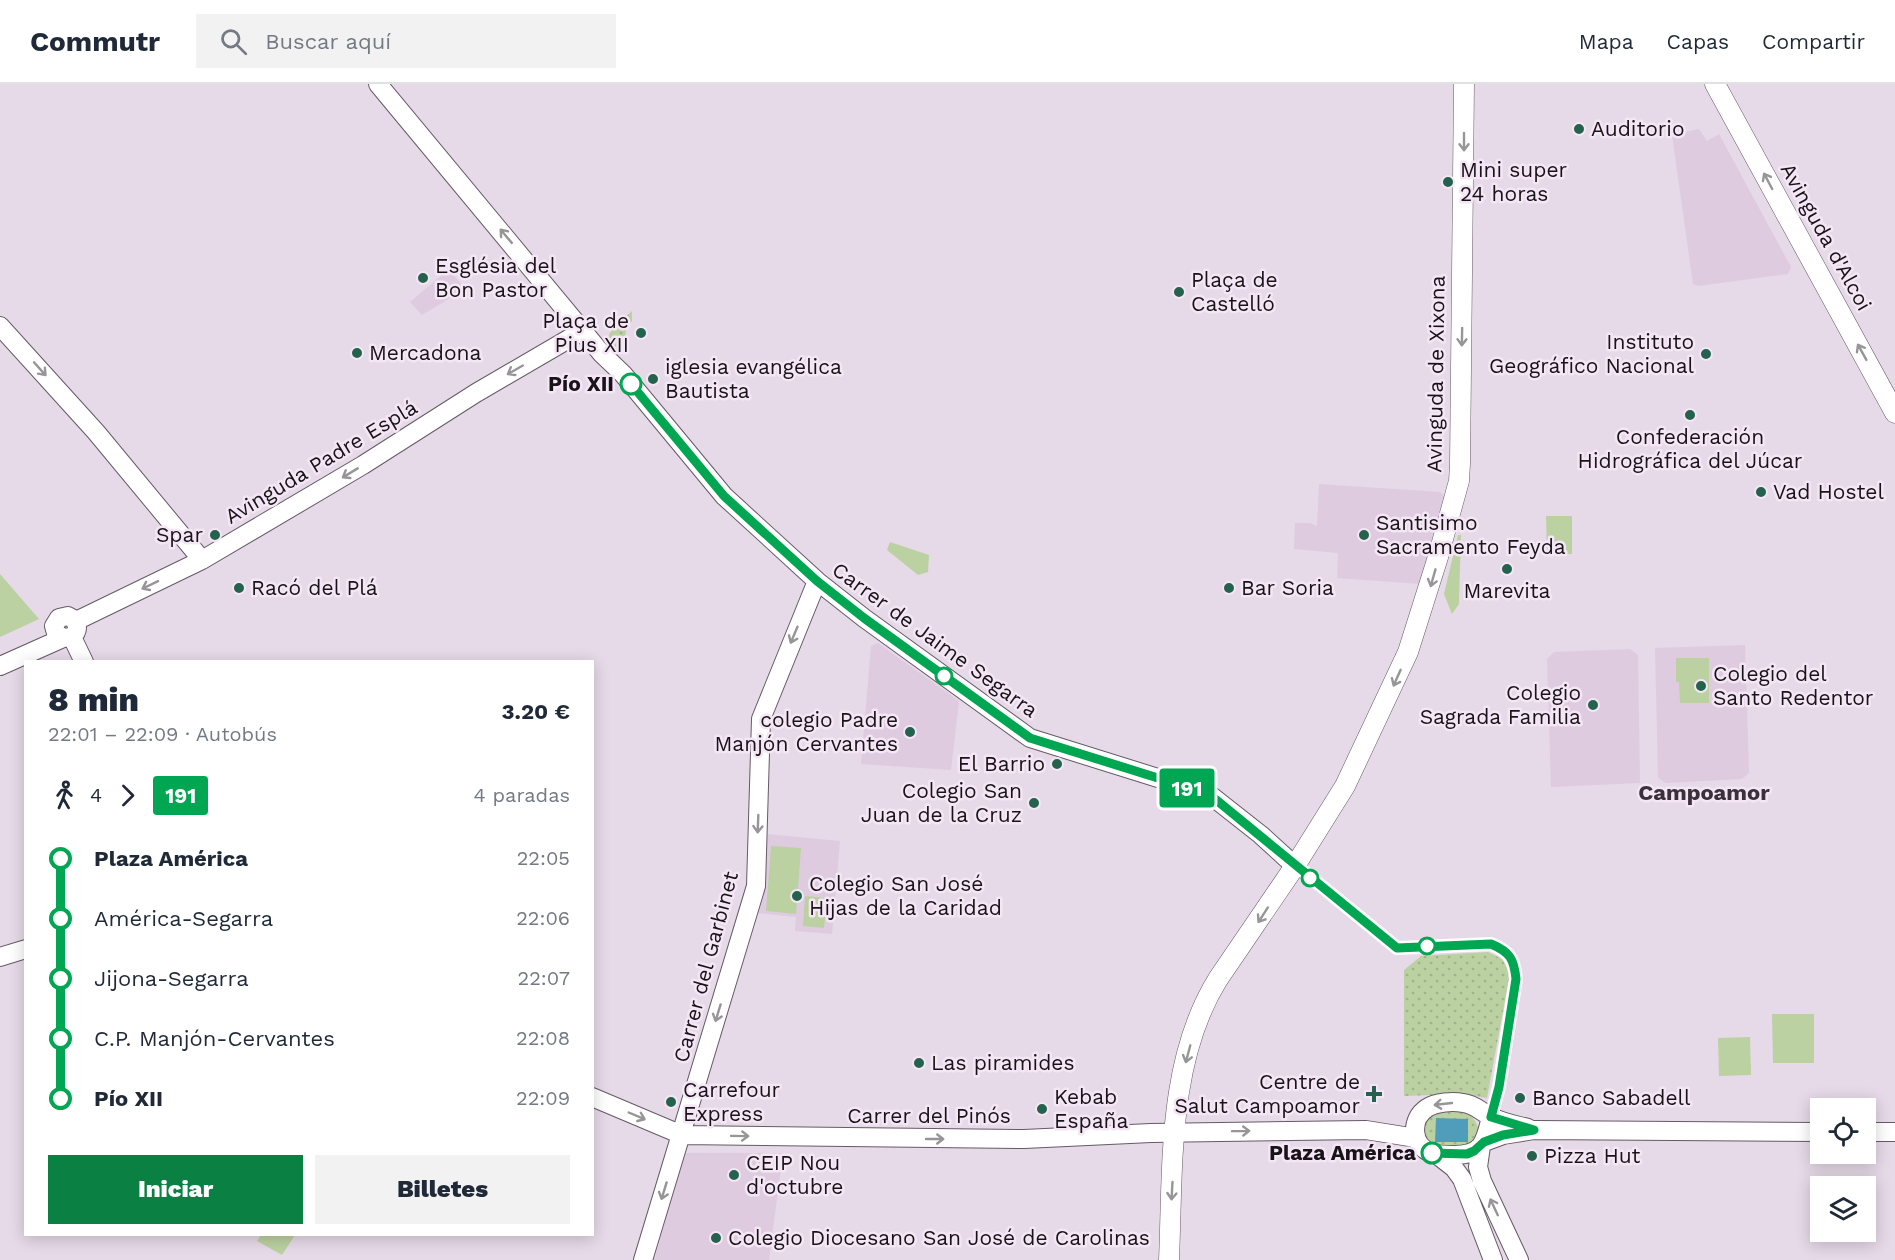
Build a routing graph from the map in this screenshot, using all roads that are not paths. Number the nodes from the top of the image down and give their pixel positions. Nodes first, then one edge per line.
1 (378, 84) edge
2 (1464, 84) edge
3 (1715, 84) edge
4 (0, 326) edge
5 (584, 330) junction
6 (1895, 413) edge
7 (202, 560) junction
8 (817, 581) junction
9 (66, 631) junction
10 (0, 653) edge
11 (83, 660) edge
12 (0, 666) edge
13 (1295, 866) junction
14 (24, 951) edge
15 (0, 957) edge
16 (594, 1098) edge
17 (1491, 1117) junction
18 (1534, 1130) junction
19 (1175, 1132) junction
20 (1810, 1132) edge
21 (1876, 1132) edge
22 (1895, 1132) edge
23 (682, 1135) junction
24 (1416, 1138) junction
25 (1483, 1144) junction
26 (1436, 1154) junction
27 (643, 1260) edge
28 (1169, 1260) edge
29 (1493, 1260) edge
30 (1519, 1260) edge

5 -> 1 street
2 -> 13 main road, Avinguda de Xixona
6 -> 3 main road, Avinguda d'Alcoi
4 -> 7 street
5 -> 7 street, Avinguda Padre Esplá
5 - 8 street, Carrer de Jaime Segarra
7 -> 9 street, Avinguda Padre Esplá
8 - 13 street, Carrer de Jaime Segarra
8 -> 23 street, Carrer del Garbinet
9 - 10 street, Avinguda Padre Esplá
9 - 11 street
9 - 12 street, Avinguda Padre Esplá
13 -> 19 main road, Avinguda de Xixona
14 - 15 street
16 -> 23 street
17 - 18 street
17 -> 24 street
17 - 25 street
18 - 20 street
18 - 25 street
23 -> 19 street, Carrer del Pinós
19 -> 24 street, Carrer del Pinós
19 -> 28 main road, Avinguda de Xixona
21 - 22 street
23 -> 27 street, Carrer del Garbinet
24 - 26 street
25 - 26 street
30 -> 25 street
26 - 29 street

